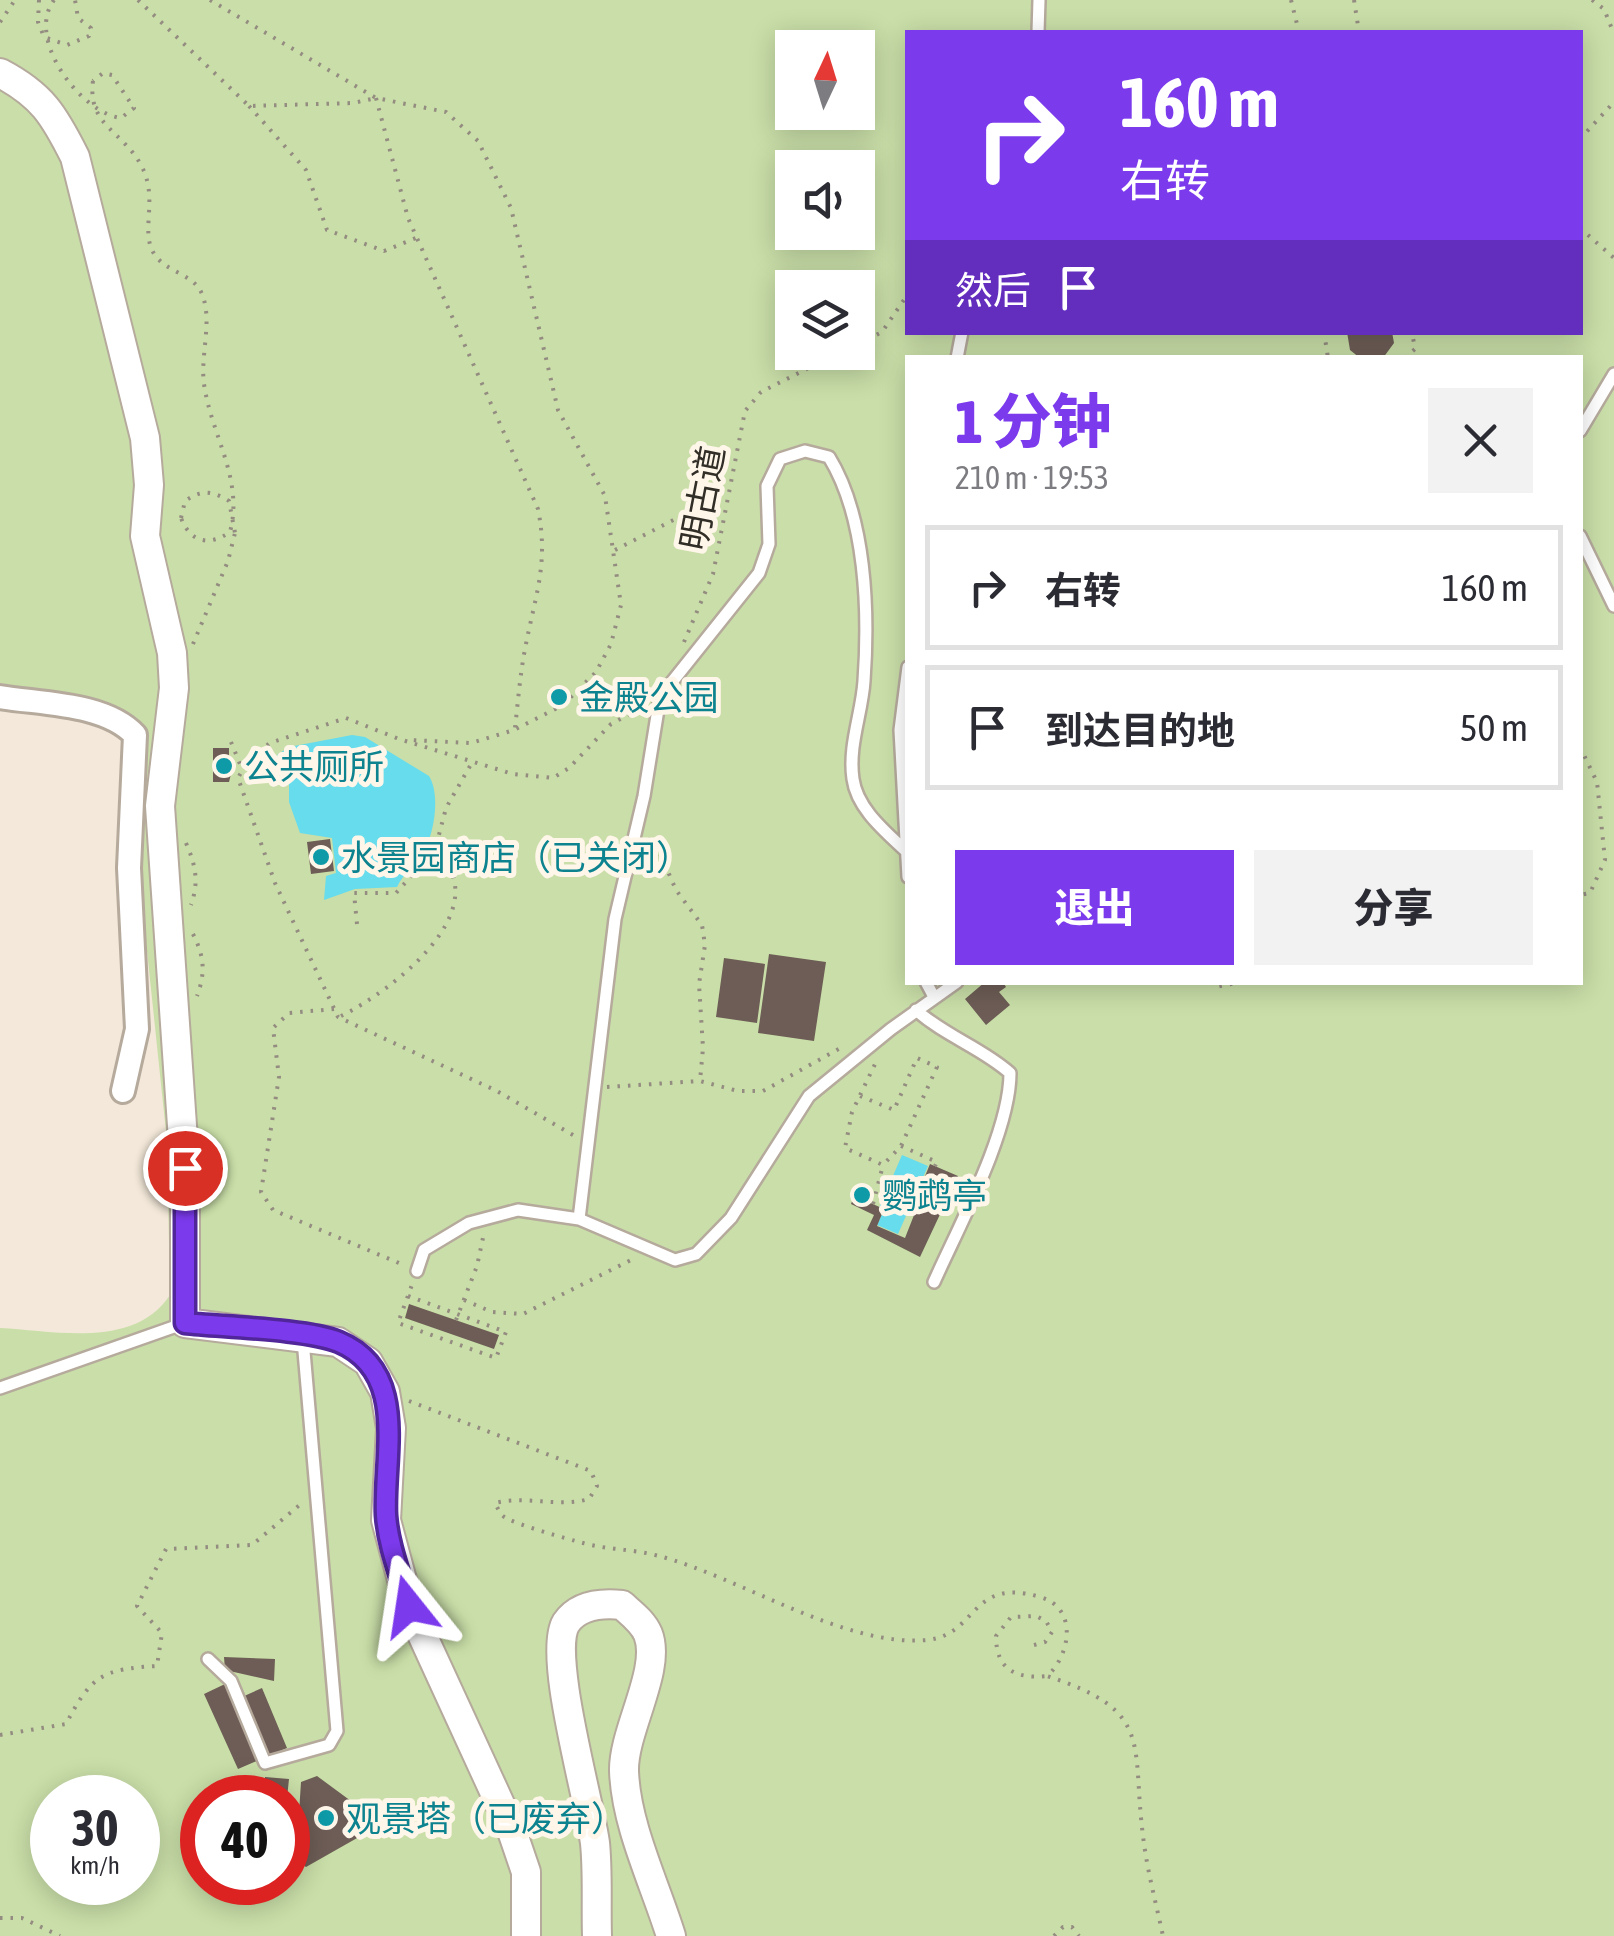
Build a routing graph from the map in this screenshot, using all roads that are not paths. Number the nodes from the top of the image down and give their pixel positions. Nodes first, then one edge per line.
1 (1039, 0) edge
2 (1038, 30) edge
3 (0, 72) edge
4 (1614, 374) edge
5 (1583, 426) edge
6 (1583, 542) edge
7 (1614, 606) edge
8 (905, 691) edge
9 (0, 697) edge
10 (905, 832) edge
11 (905, 851) edge
12 (928, 985) edge
13 (952, 985) edge
14 (934, 997) junction
15 (916, 1010) junction
16 (124, 1091) dead end
17 (579, 1219) junction
18 (417, 1271) road end
19 (934, 1282) dead end
20 (185, 1323) junction
21 (302, 1336) junction
22 (0, 1388) edge
23 (208, 1659) dead end
24 (526, 1936) edge
25 (596, 1936) edge
26 (671, 1936) edge

1 - 2 lane
3 - 20 street
4 - 5 lane
6 - 7 lane
8 - 10 lane
9 - 16 street
11 - 17 lane
12 - 14 lane
13 - 14 lane
14 - 15 lane
15 - 17 lane
15 - 19 lane
17 - 18 lane
20 - 21 street
20 - 22 lane
21 - 23 lane
21 - 24 street
25 - 26 street

